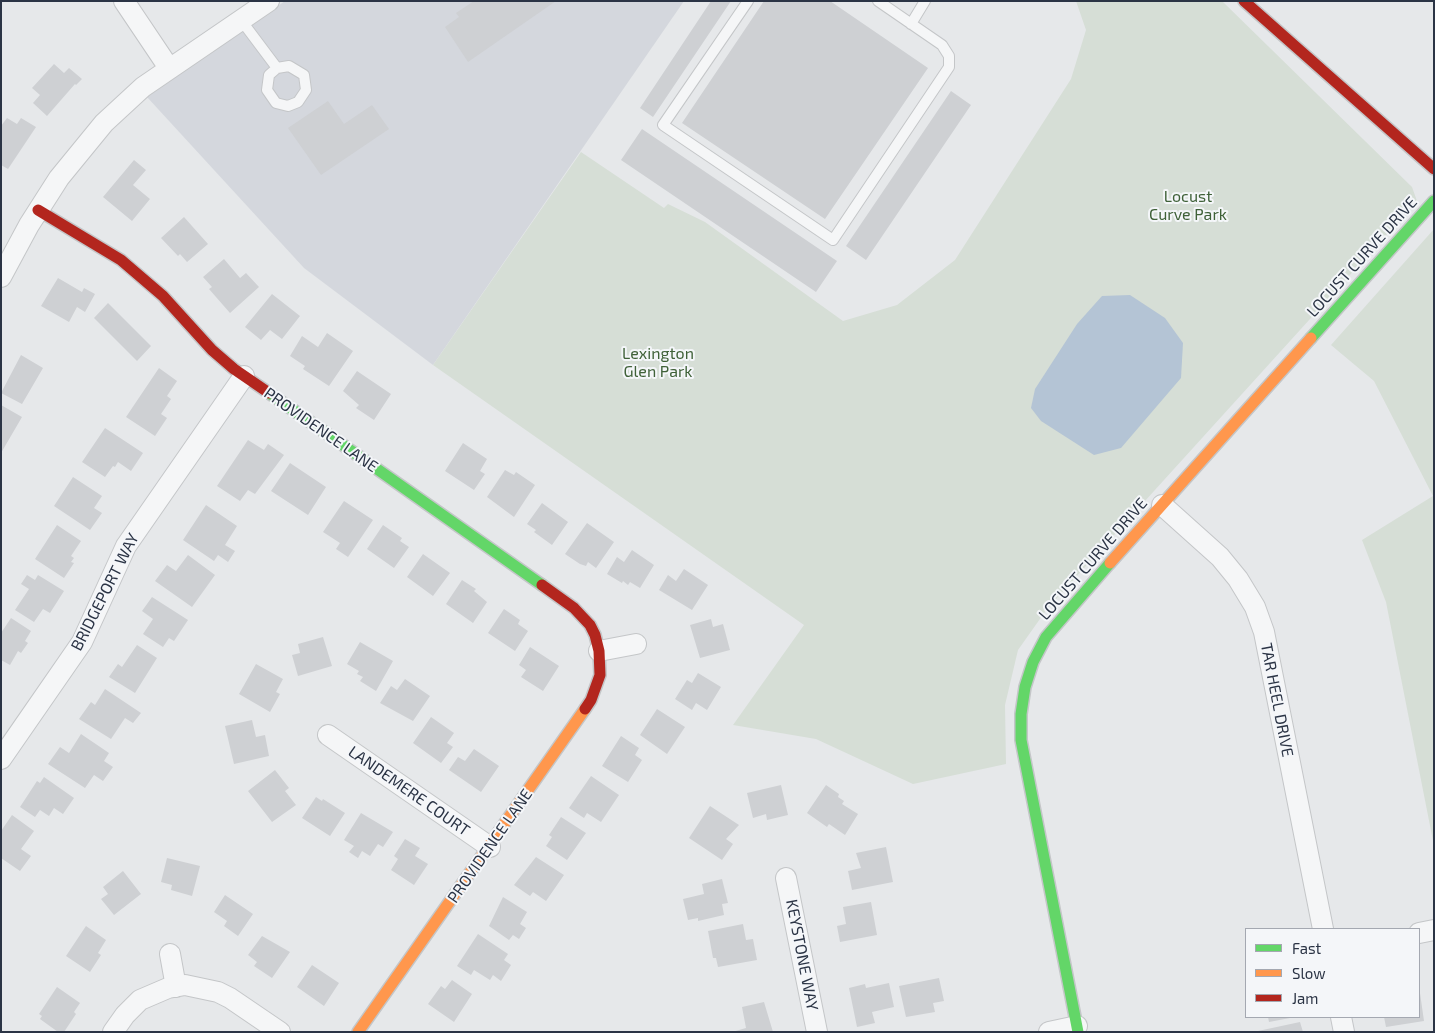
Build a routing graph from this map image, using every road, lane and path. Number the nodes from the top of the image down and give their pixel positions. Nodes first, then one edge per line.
1 (124, 1) edge
2 (269, 1) edge
3 (748, 1) edge
4 (878, 1) edge
5 (925, 1) edge
6 (1244, 1) edge
7 (241, 20) junction
8 (911, 24) junction
9 (169, 68) junction
10 (277, 68) dead end
11 (1434, 170) edge
12 (1434, 201) edge
13 (38, 210) junction
14 (1, 278) edge
15 (244, 376) junction
16 (1162, 505) junction
17 (636, 644) dead end
18 (599, 652) junction
19 (328, 735) dead end
20 (1, 759) edge
21 (490, 847) junction
22 (786, 878) dead end
23 (1323, 928) edge
24 (1434, 930) edge
25 (1420, 933) edge
26 (170, 954) dead end
27 (176, 987) junction
28 (1341, 1018) edge
29 (1078, 1029) edge
30 (112, 1032) edge
31 (280, 1032) edge
32 (358, 1032) edge
33 (817, 1032) edge
34 (1048, 1032) edge
35 (1344, 1032) edge

1 - 9 street
2 - 7 street
3 - 8 lane
4 - 8 lane
5 - 8 lane
6 - 11 street
7 - 9 street
7 - 10 lane
9 - 13 street
12 - 16 street, LOCUST CURVE DRIVE
13 - 14 street
13 - 15 street, PROVIDENCE LANE
15 - 18 street, PROVIDENCE LANE
15 - 20 street, BRIDGEPORT WAY
16 - 23 street, TAR HEEL DRIVE
16 - 29 street, LOCUST CURVE DRIVE
17 - 18 street
18 - 21 street, PROVIDENCE LANE
19 - 21 street, LANDEMERE COURT
21 - 32 street, PROVIDENCE LANE
22 - 33 street, KEYSTONE WAY
24 - 25 street
26 - 27 street
27 - 30 street
27 - 31 street
28 - 35 street
29 - 34 street

